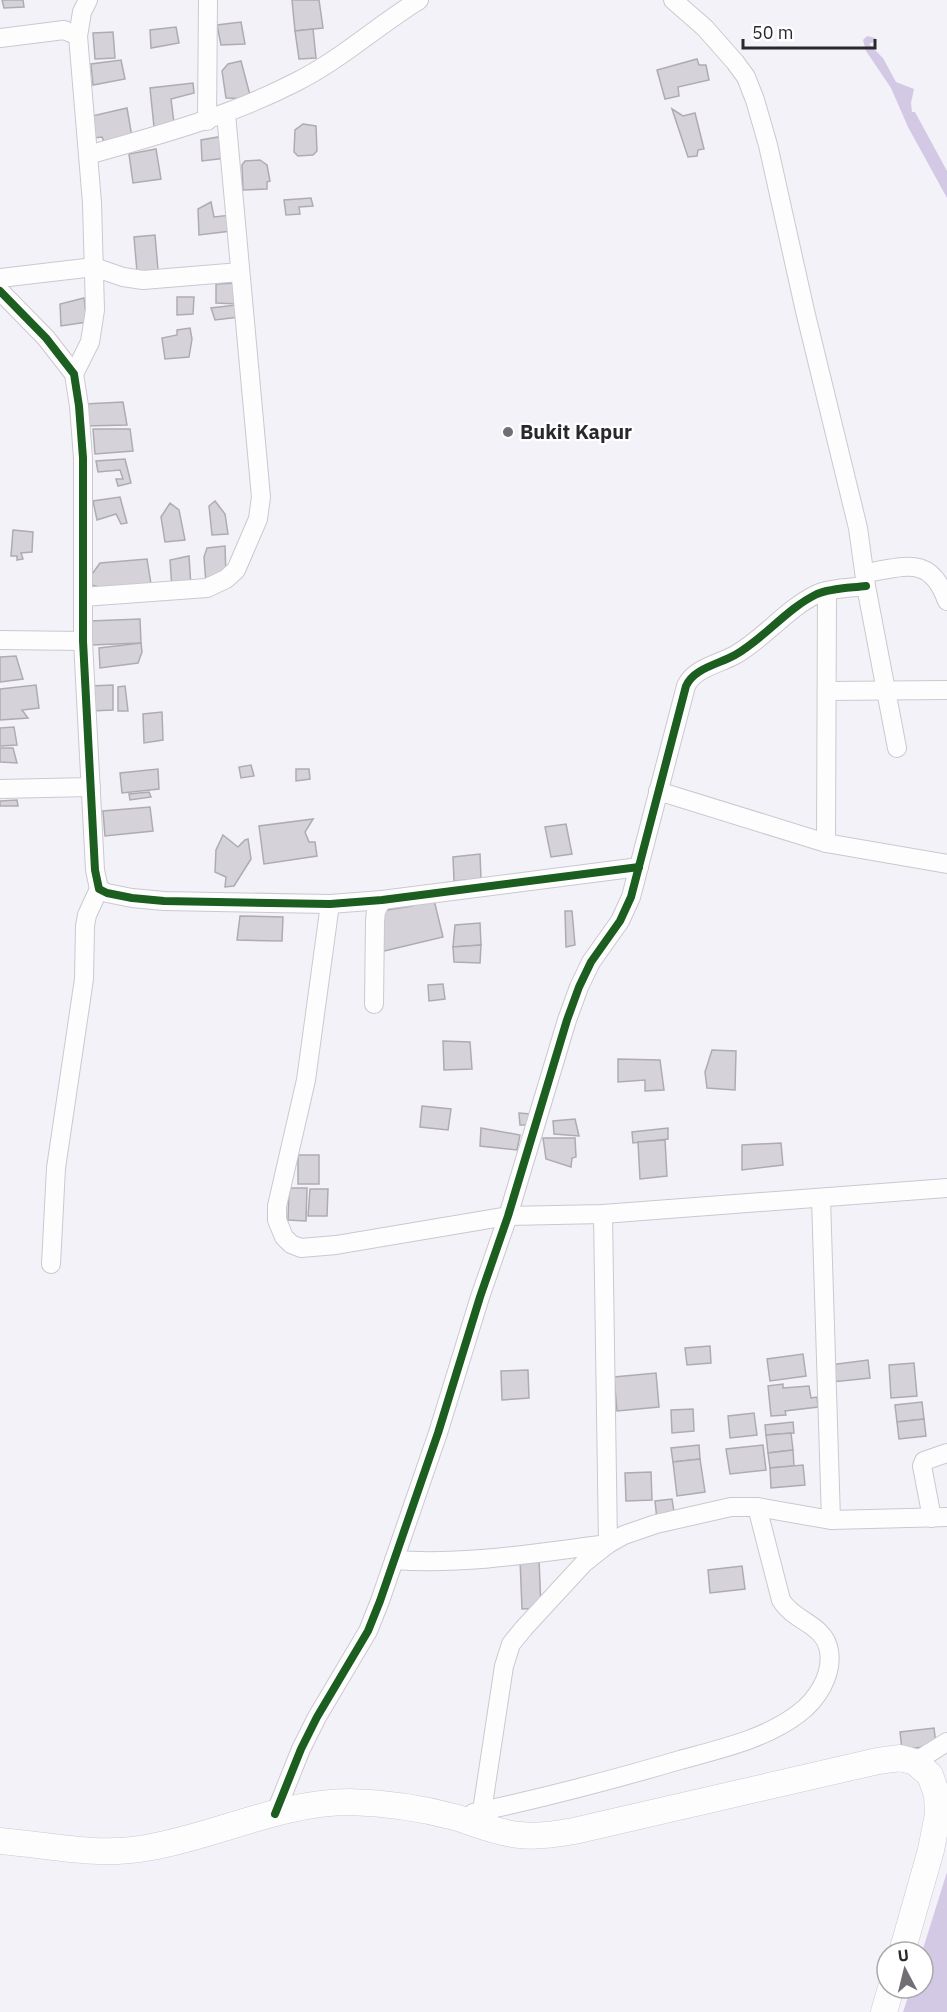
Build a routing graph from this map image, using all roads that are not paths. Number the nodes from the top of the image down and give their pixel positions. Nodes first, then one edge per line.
1 (88, 0) edge
2 (208, 0) edge
3 (418, 0) edge
4 (673, 0) edge
5 (78, 36) junction
6 (0, 38) edge
7 (226, 114) junction
8 (207, 121) junction
9 (88, 155) junction
10 (94, 267) junction
11 (240, 272) junction
12 (0, 278) edge
13 (0, 291) edge
14 (74, 374) junction
15 (866, 580) junction
16 (827, 591) junction
17 (83, 597) junction
18 (947, 600) edge
19 (0, 640) edge
20 (83, 641) junction
21 (886, 690) junction
22 (947, 690) edge
23 (827, 692) junction
24 (897, 748) dead end
25 (91, 787) junction
26 (0, 789) edge
27 (658, 791) junction
28 (826, 843) junction
29 (947, 864) edge
30 (639, 867) junction
31 (99, 889) junction
32 (382, 900) junction
33 (330, 904) junction
34 (374, 1004) dead end
35 (947, 1188) edge
36 (821, 1198) junction
37 (603, 1214) junction
38 (508, 1216) junction
39 (51, 1264) dead end
40 (947, 1453) edge
41 (757, 1507) junction
42 (939, 1517) edge
43 (831, 1520) junction
44 (608, 1544) junction
45 (394, 1560) junction
46 (947, 1742) edge
47 (915, 1762) junction
48 (482, 1811) junction
49 (275, 1814) junction
50 (942, 1816) edge
51 (454, 1817) junction
52 (0, 1841) edge
53 (905, 1940) edge

1 - 5 street
2 - 8 street
3 - 7 street
4 - 15 street
5 - 6 street
5 - 9 street
7 - 8 street
7 - 11 street
8 - 9 street
9 - 10 street
10 - 11 street
10 - 12 street
10 - 14 street
11 - 17 street
13 - 14 street
14 - 17 street
15 - 16 street
15 - 18 street
15 - 21 street
16 - 23 street
16 - 27 street
17 - 20 street
19 - 20 street
20 - 25 street
21 - 22 street
21 - 23 street
21 - 24 street
23 - 28 street
25 - 26 street
25 - 31 street
27 - 28 street
27 - 30 street
28 - 29 street
30 - 32 street
30 - 38 street
31 - 33 street
31 - 39 street
32 - 33 street
32 - 34 street
33 - 38 street
35 - 36 street
36 - 37 street
36 - 43 street
37 - 38 street
37 - 44 street
38 - 45 street
40 - 42 street
41 - 43 street
41 - 44 street
41 - 48 street
42 - 43 street
44 - 45 street
44 - 48 street
45 - 49 street
46 - 47 street
47 - 50 street
47 - 51 street
48 - 51 street
49 - 51 street
49 - 52 street
50 - 53 street

